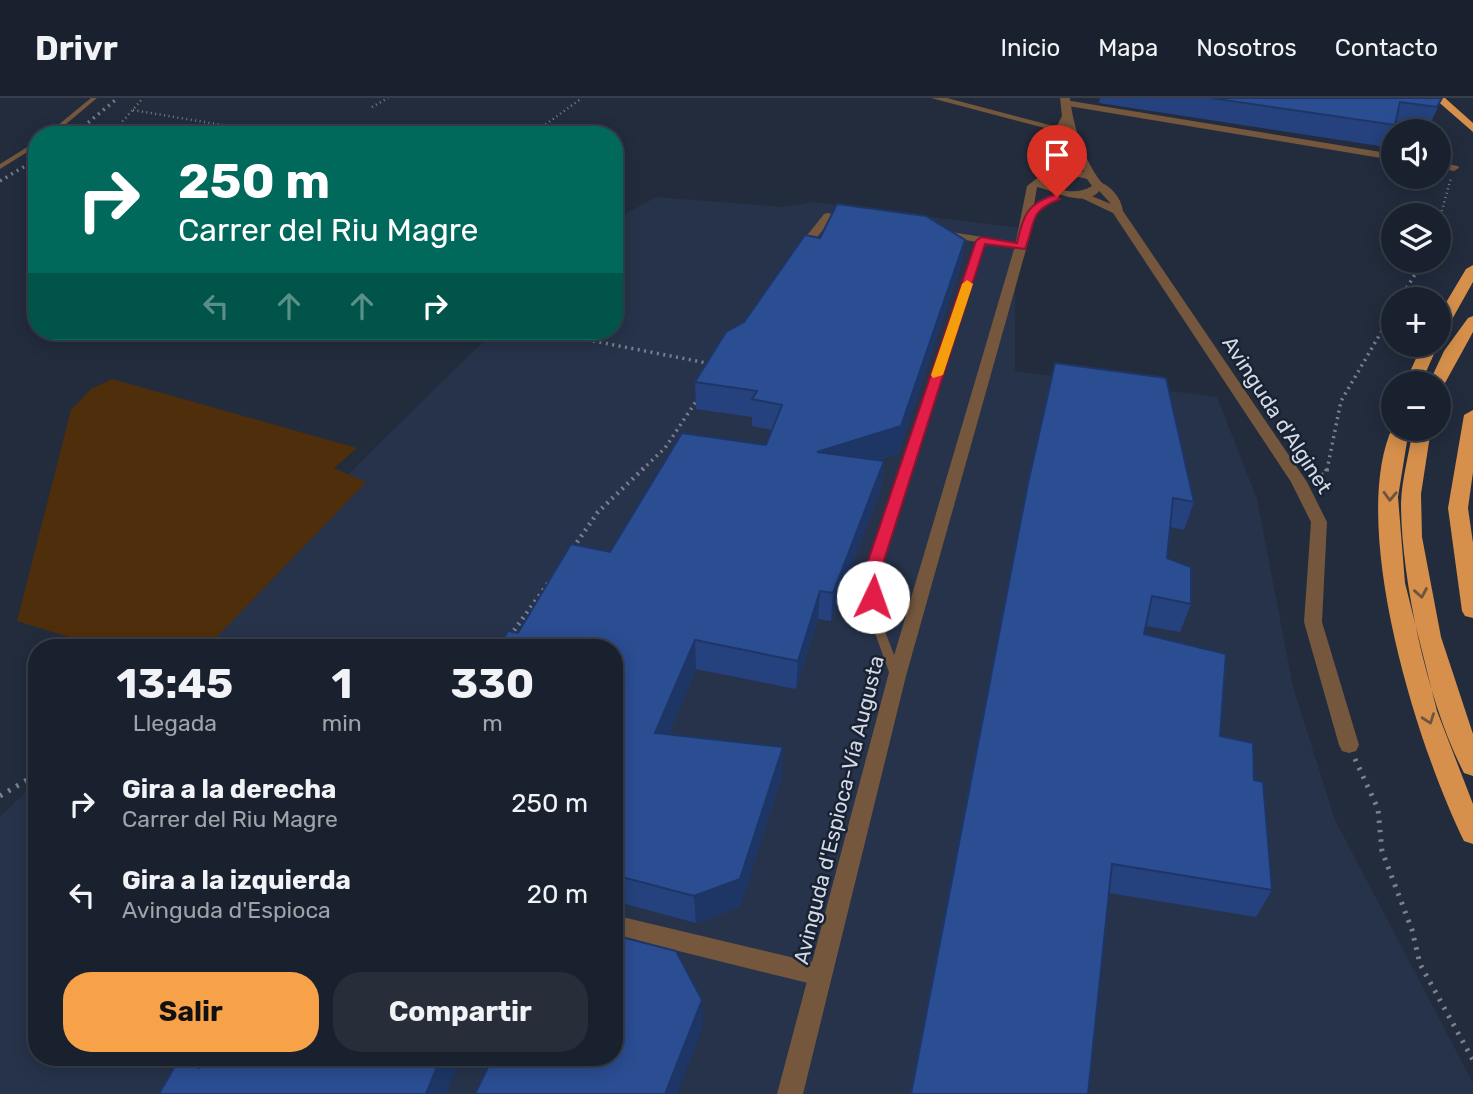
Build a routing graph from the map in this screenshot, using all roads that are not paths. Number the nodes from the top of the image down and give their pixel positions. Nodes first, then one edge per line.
1 (94, 98) edge
2 (936, 98) edge
3 (1439, 98) edge
4 (1065, 100) edge
5 (1067, 116) junction
6 (60, 126) edge
7 (1060, 129) junction
8 (1473, 129) edge
9 (28, 149) edge
10 (1381, 155) edge
11 (0, 167) edge
12 (1451, 167) edge
13 (1454, 167) road end
14 (1043, 178) junction
15 (1095, 181) junction
16 (1073, 194) junction
17 (1117, 211) junction
18 (1029, 214) junction
19 (866, 222) edge
20 (929, 232) edge
21 (981, 241) junction
22 (1021, 246) junction
23 (786, 269) edge
24 (1473, 269) edge
25 (1451, 307) edge
26 (1473, 321) edge
27 (1442, 371) edge
28 (1473, 415) edge
29 (1398, 441) edge
30 (1420, 441) edge
31 (1473, 611) edge
32 (897, 676) junction
33 (1349, 746) road end
34 (1473, 766) edge
35 (1473, 832) edge
36 (623, 927) edge
37 (820, 975) junction
38 (790, 1094) edge

1 - 6 lane
2 - 7 street
3 - 8 highway
4 - 5 street, Avinguda d'Alginet
4 - 10 street
5 - 7 street
5 - 15 street, Avinguda d'Alginet
7 - 14 street
9 - 11 lane
12 - 13 street
14 - 15 street
14 - 16 street
14 - 18 street, Avinguda d'Espioca-Vía Augusta
15 - 16 street
15 - 17 street, Avinguda d'Alginet
16 - 17 street
16 - 18 street
17 - 33 street, Avinguda d'Alginet
18 - 22 street, Avinguda d'Espioca-Vía Augusta
19 - 23 street
20 - 21 street
21 - 22 street
21 - 32 lane
22 - 32 street, Avinguda d'Espioca-Vía Augusta
24 - 25 highway
26 - 27 highway
28 - 31 highway
29 -> 35 highway
30 -> 34 highway
32 - 37 street, Avinguda d'Espioca-Vía Augusta
36 - 37 street
37 - 38 street, Avinguda d'Espioca-Vía Augusta

